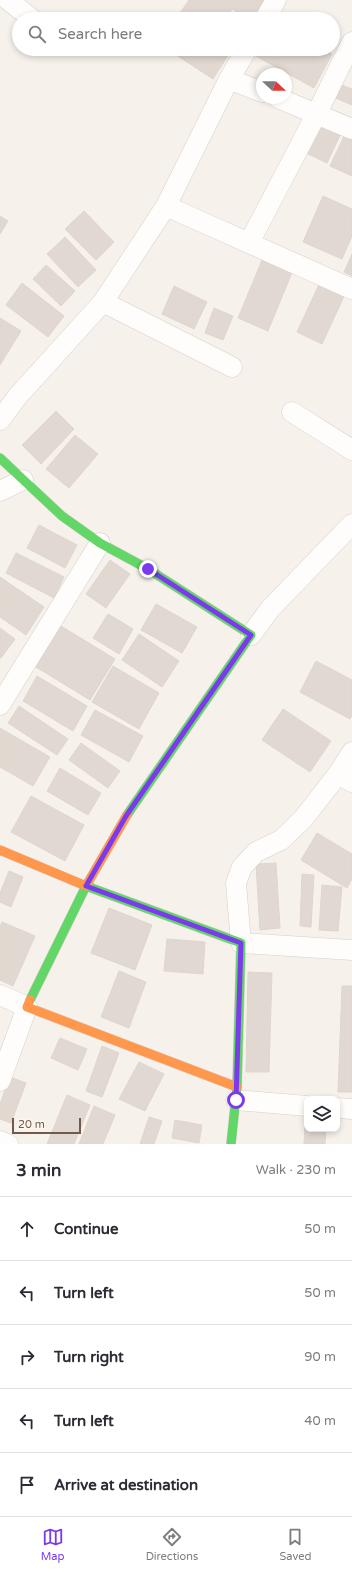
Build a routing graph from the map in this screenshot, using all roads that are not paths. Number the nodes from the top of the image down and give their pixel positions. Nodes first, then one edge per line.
1 (8, 0) edge
2 (276, 0) edge
3 (23, 12) edge
4 (269, 12) edge
5 (352, 42) edge
6 (243, 56) edge
7 (229, 79) junction
8 (256, 90) edge
9 (292, 103) edge
10 (317, 113) junction
11 (352, 129) edge
12 (166, 206) junction
13 (249, 243) junction
14 (352, 289) edge
15 (103, 302) junction
16 (232, 366) dead end
17 (292, 412) dead end
18 (0, 420) edge
19 (352, 450) edge
20 (0, 458) edge
21 (23, 480) junction
22 (0, 491) edge
23 (352, 524) edge
24 (100, 543) junction
25 (251, 635) junction
26 (0, 705) edge
27 (352, 752) edge
28 (345, 778) edge
29 (0, 850) edge
30 (86, 886) junction
31 (241, 943) junction
32 (352, 950) edge
33 (0, 995) edge
34 (27, 1007) junction
35 (0, 1081) edge
36 (237, 1093) junction
37 (304, 1105) edge
38 (340, 1108) edge
39 (352, 1110) edge
40 (0, 1141) edge
41 (8, 1144) edge
42 (232, 1144) edge

1 - 3 street
2 - 4 street
5 - 10 street
6 - 7 street
7 - 8 street
7 - 12 street
9 - 10 street
10 - 11 street
10 - 13 street
12 - 13 street
12 - 15 street
13 - 14 street
15 - 16 street
15 - 18 street
17 - 19 street
20 - 21 street
21 - 22 street
21 - 24 street
23 - 25 street
24 - 25 street
24 - 26 street
25 - 30 street
27 - 28 street
28 - 31 street
29 - 30 street
30 - 31 street
30 - 34 street
31 - 32 street
31 - 36 street
33 - 34 street
34 - 35 street
34 - 36 street
36 - 37 street
36 - 42 street
38 - 39 street
40 - 41 street

